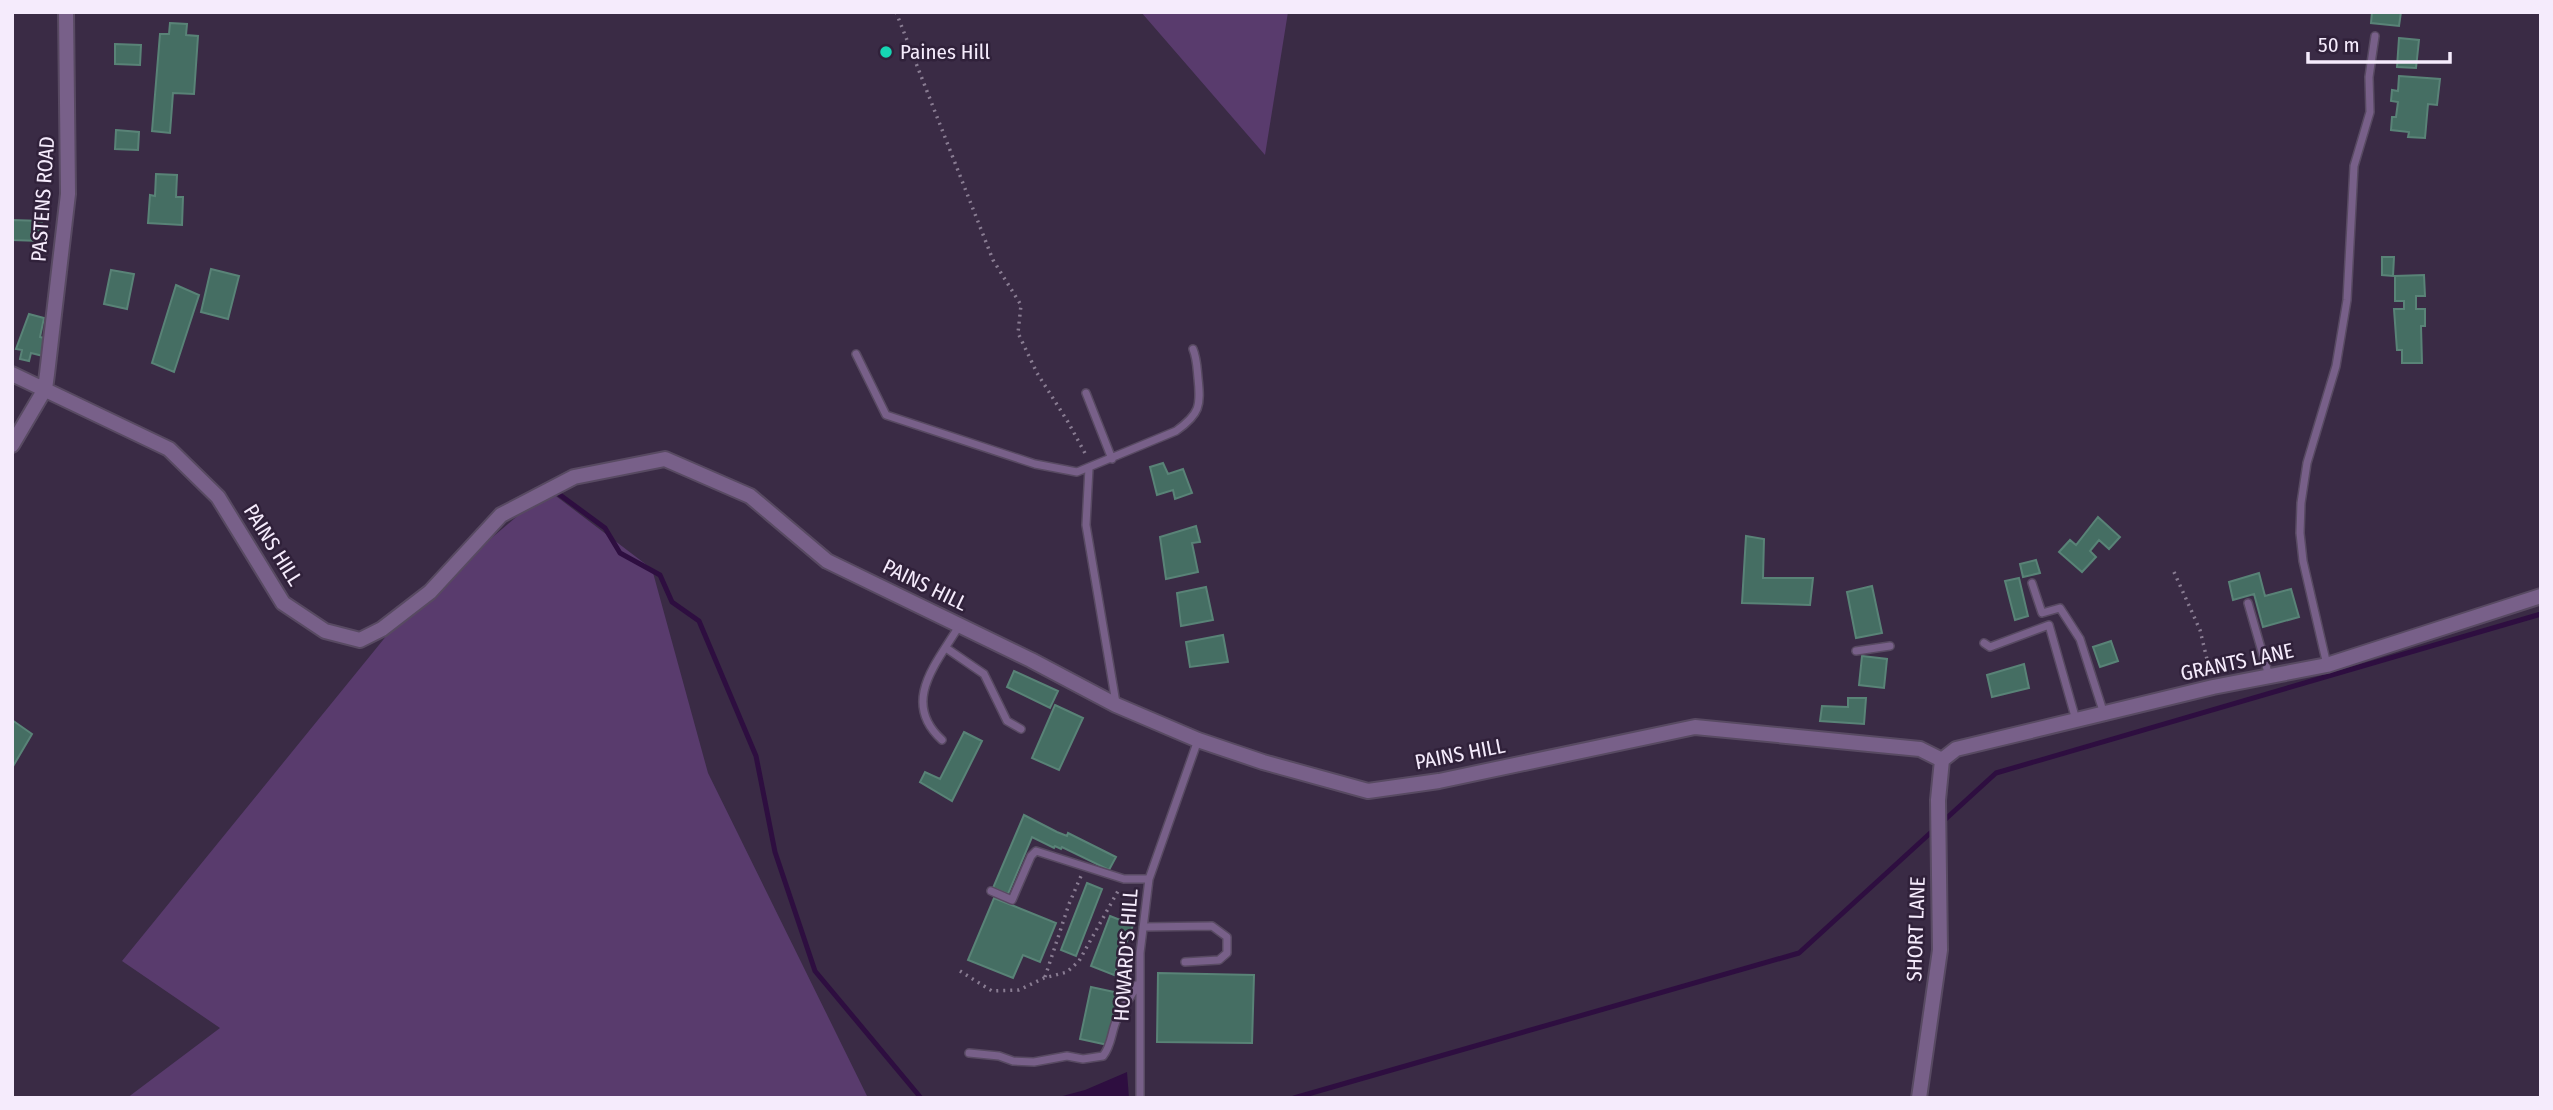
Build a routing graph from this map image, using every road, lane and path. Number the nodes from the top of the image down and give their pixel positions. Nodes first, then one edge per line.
1 (66, 12) edge
2 (896, 12) edge
3 (2375, 36) dead end
4 (1193, 349) dead end
5 (856, 354) dead end
6 (12, 374) edge
7 (45, 389) junction
8 (1086, 393) dead end
9 (12, 445) edge
10 (1112, 459) junction
11 (1089, 468) junction
12 (2174, 572) dead end
13 (2032, 583) dead end
14 (2541, 597) edge
15 (2248, 603) dead end
16 (960, 625) junction
17 (1984, 643) dead end
18 (1890, 646) dead end
19 (946, 648) junction
20 (1856, 651) dead end
21 (2328, 665) junction
22 (2269, 676) junction
23 (2213, 687) junction
24 (1116, 705) junction
25 (2104, 714) junction
26 (2076, 720) junction
27 (1021, 729) dead end
28 (942, 740) dead end
29 (1198, 740) junction
30 (1941, 760) junction
31 (1085, 868) junction
32 (1149, 879) junction
33 (1124, 880) junction
34 (991, 891) dead end
35 (1143, 927) junction
36 (1185, 962) dead end
37 (960, 971) dead end
38 (1044, 978) junction
39 (1139, 980) junction
40 (969, 1052) dead end
41 (1140, 1098) edge
42 (1919, 1098) edge

1 - 7 street, PASTENS ROAD
2 - 11 path
3 - 21 lane
4 - 10 lane
5 - 11 lane
6 - 7 street, PAINS HILL
7 - 9 street
7 - 16 street, PAINS HILL
8 - 10 lane
10 - 11 lane
11 - 24 lane
12 - 23 path
13 - 25 lane
14 - 21 street, GRANTS LANE
15 - 22 lane
16 - 19 lane
16 - 24 street, PAINS HILL
17 - 26 lane
18 - 20 lane
19 - 27 lane
19 - 28 lane
21 - 22 street, GRANTS LANE
22 - 23 street, GRANTS LANE
23 - 25 street, GRANTS LANE
24 - 29 street, PAINS HILL
25 - 26 street, GRANTS LANE
26 - 30 street, GRANTS LANE
29 - 30 street, PAINS HILL
29 - 32 lane, HOWARD'S HILL
30 - 42 street, SHORT LANE
31 - 33 lane
31 - 34 lane
31 - 38 path
32 - 33 lane
32 - 35 lane, HOWARD'S HILL
33 - 38 path
35 - 36 lane
35 - 39 lane, HOWARD'S HILL
37 - 38 path
39 - 40 lane
39 - 41 lane, HOWARD'S HILL

